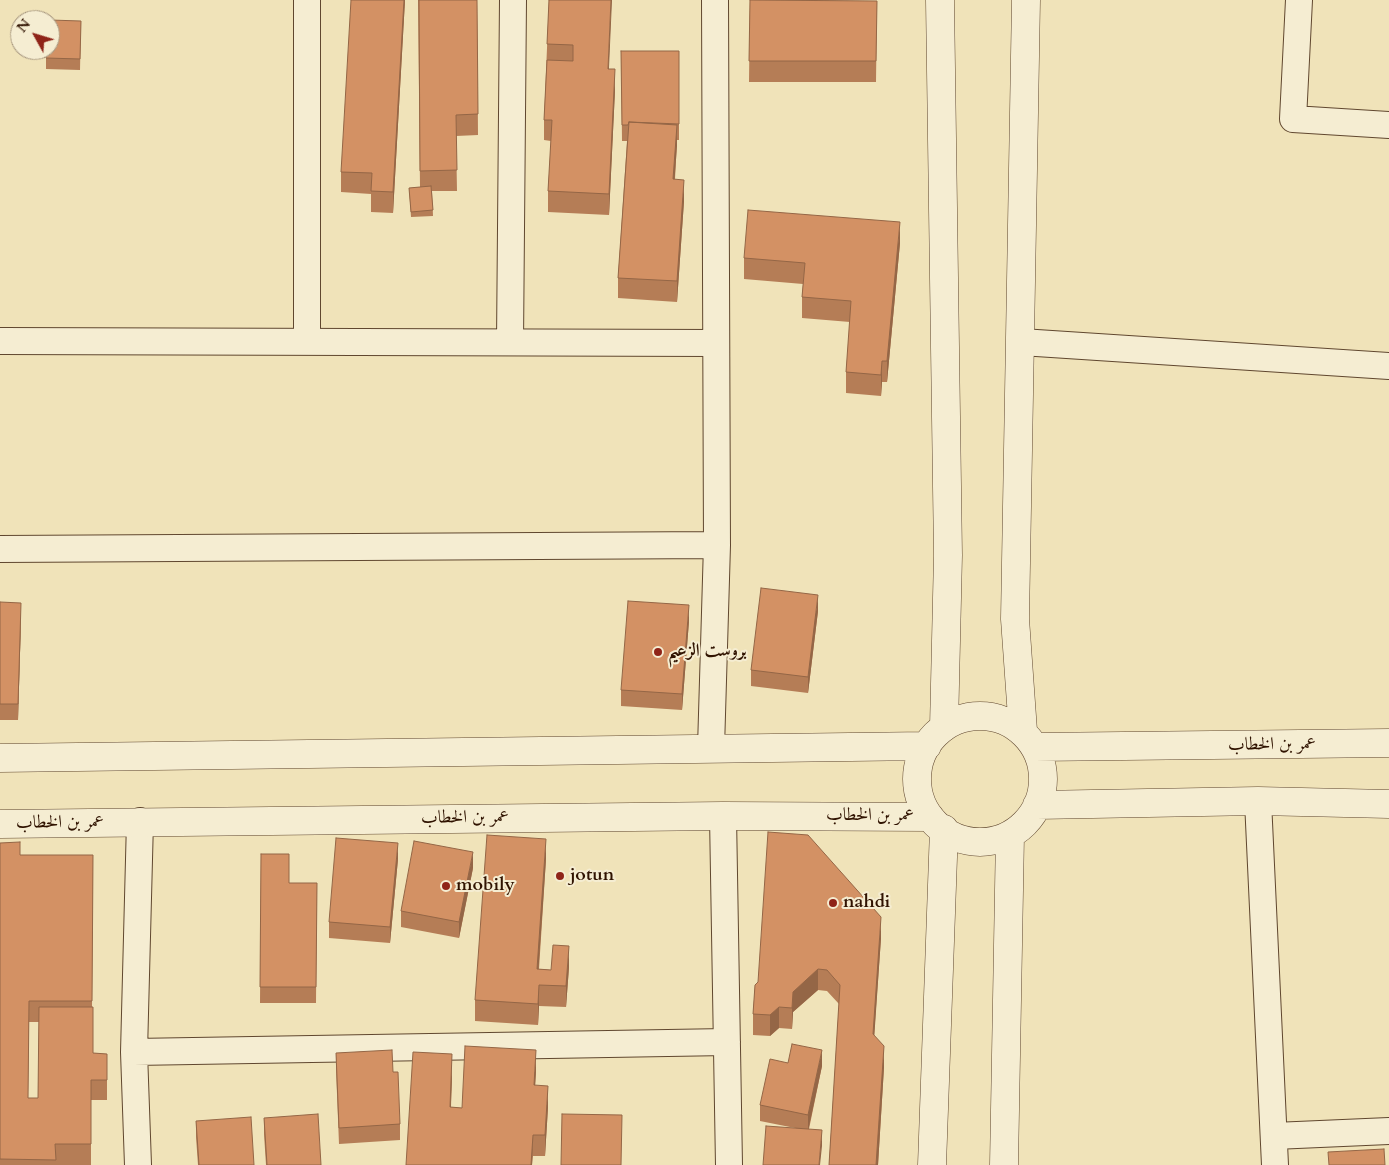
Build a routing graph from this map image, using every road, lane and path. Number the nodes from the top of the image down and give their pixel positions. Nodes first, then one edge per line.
1 (307, 0) edge
2 (513, 0) edge
3 (715, 0) edge
4 (940, 0) edge
5 (1026, 0) edge
6 (1299, 0) edge
7 (1389, 125) edge
8 (0, 341) edge
9 (307, 342) junction
10 (510, 342) junction
11 (1021, 342) junction
12 (716, 343) junction
13 (1389, 366) edge
14 (717, 545) junction
15 (0, 550) edge
16 (936, 737) junction
17 (1029, 739) junction
18 (1389, 743) edge
19 (711, 748) junction
20 (0, 758) edge
21 (1258, 801) junction
22 (1389, 804) edge
23 (1037, 805) junction
24 (723, 816) junction
25 (140, 821) junction
26 (937, 823) junction
27 (0, 824) edge
28 (1010, 835) junction
29 (727, 1042) junction
30 (134, 1052) junction
31 (1389, 1131) edge
32 (1274, 1136) junction
33 (138, 1165) edge
34 (729, 1165) edge
35 (932, 1165) edge
36 (1004, 1165) edge
37 (1275, 1165) edge

1 - 9 street
2 - 10 street
3 - 12 street
4 - 16 street
5 - 11 street
6 - 7 street
8 - 9 street
9 - 10 street
10 - 12 street
11 - 13 street
11 - 17 street
12 - 14 street
14 - 15 street
14 - 19 street
16 - 17 street
16 - 19 street
16 - 26 street
17 - 18 street, عمر بن الخطاب
17 - 23 street
19 - 20 street
21 - 22 street
21 - 23 street
21 - 32 street
23 - 28 street
24 - 25 street, عمر بن الخطاب
24 - 26 street, عمر بن الخطاب
24 - 29 street
25 - 27 street, عمر بن الخطاب
25 - 30 street
26 - 28 street
26 - 35 street
28 - 36 street
29 - 30 street
29 - 34 street
30 - 33 street
31 - 32 street
32 - 37 street

